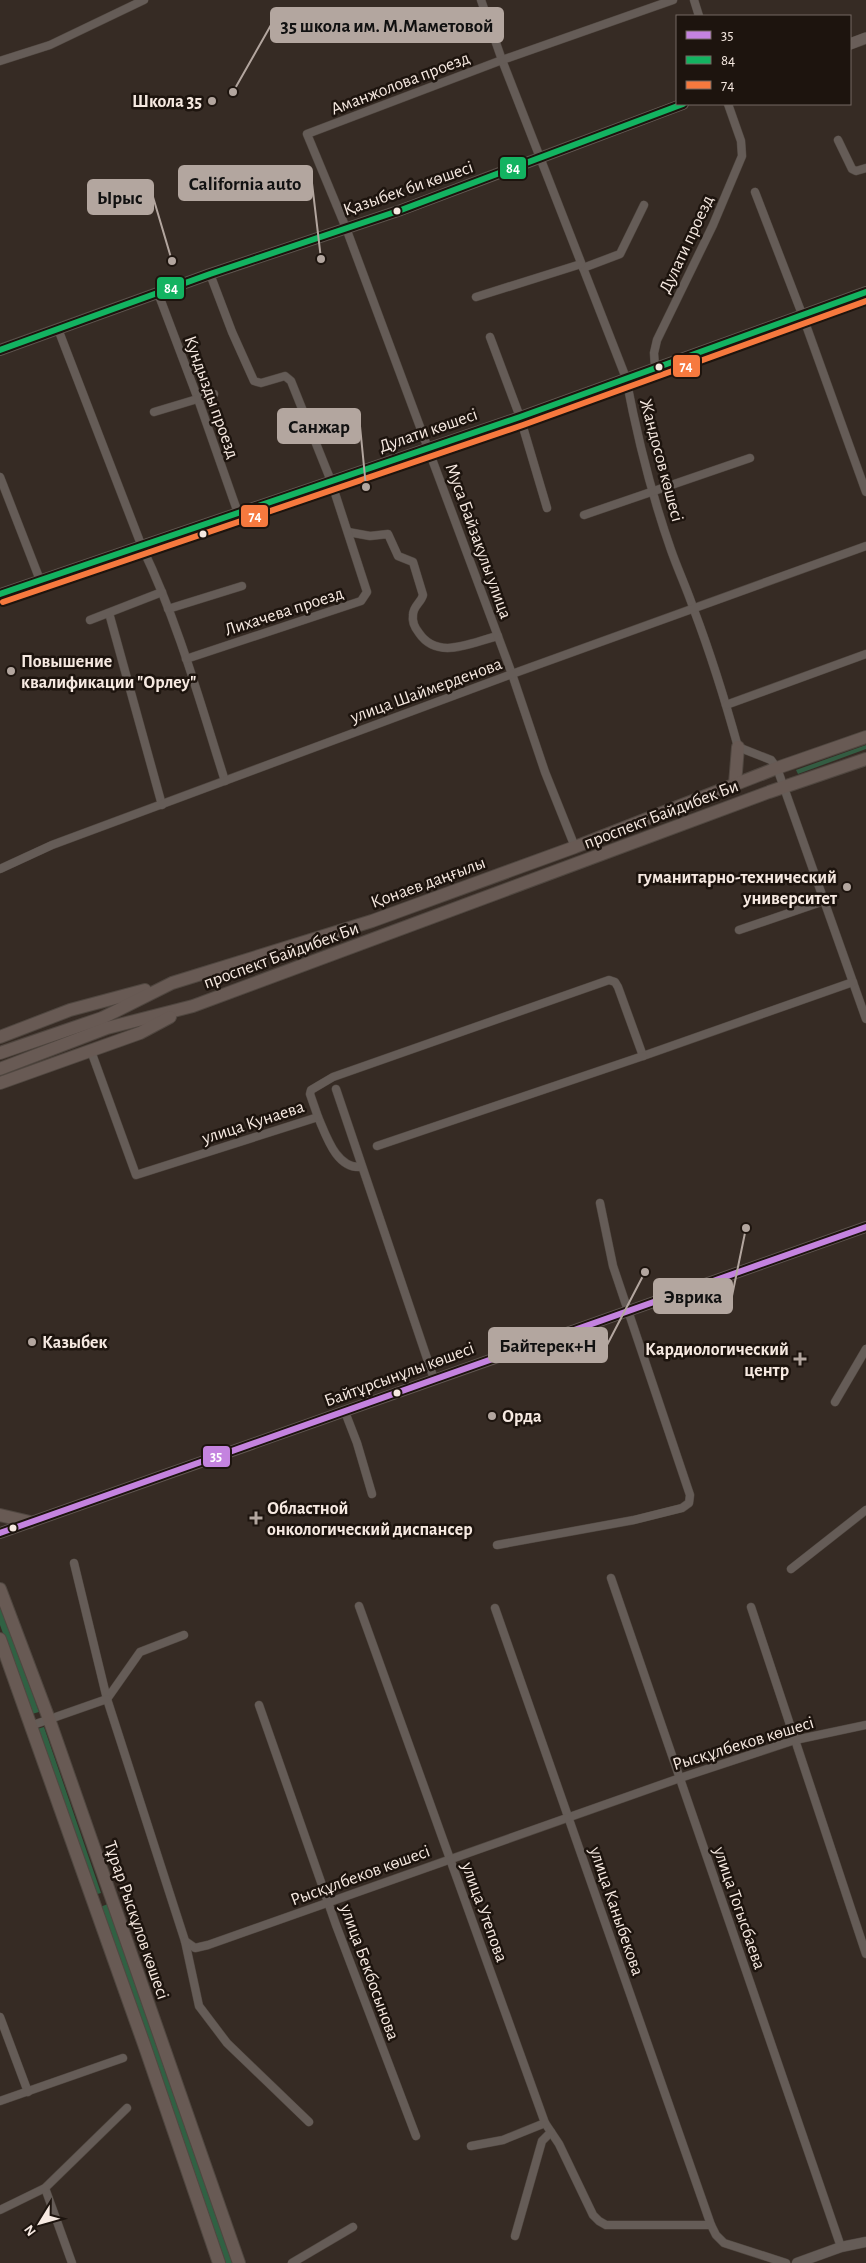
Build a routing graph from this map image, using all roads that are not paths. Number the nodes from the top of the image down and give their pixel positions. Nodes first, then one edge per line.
1 (144, 0) edge
2 (481, 0) edge
3 (673, 0) edge
4 (694, 0) edge
5 (700, 15) edge
6 (866, 38) edge
7 (851, 44) edge
8 (502, 60) junction
9 (0, 61) edge
10 (681, 105) edge
11 (728, 105) edge
12 (307, 134) joint
13 (838, 140) dead end
14 (541, 159) junction
15 (866, 168) edge
16 (755, 192) dead end
17 (644, 205) dead end
18 (346, 228) junction
19 (582, 266) junction
20 (210, 274) junction
21 (866, 292) edge
22 (158, 293) junction
23 (476, 297) dead end
24 (802, 314) junction
25 (58, 329) junction
26 (490, 337) dead end
27 (0, 350) edge
28 (655, 367) junction
29 (626, 378) junction
30 (214, 394) dead end
31 (198, 399) junction
32 (154, 412) dead end
33 (520, 417) junction
34 (429, 448) junction
35 (750, 458) dead end
36 (0, 477) edge
37 (331, 481) junction
38 (652, 492) junction
39 (866, 492) edge
40 (548, 508) dead end
41 (238, 513) junction
42 (584, 515) dead end
43 (348, 532) junction
44 (866, 546) edge
45 (142, 547) junction
46 (40, 580) junction
47 (242, 586) dead end
48 (162, 592) junction
49 (0, 594) edge
50 (168, 609) junction
51 (694, 609) junction
52 (109, 613) junction
53 (90, 620) dead end
54 (498, 636) junction
55 (866, 654) edge
56 (186, 659) junction
57 (512, 674) junction
58 (726, 705) junction
59 (866, 737) edge
60 (738, 747) junction
61 (866, 759) edge
62 (778, 768) junction
63 (225, 781) junction
64 (735, 784) junction
65 (784, 787) junction
66 (162, 805) junction
67 (575, 847) junction
68 (0, 869) edge
69 (824, 901) junction
70 (739, 930) dead end
71 (853, 982) junction
72 (172, 983) junction
73 (193, 1006) junction
74 (866, 1019) edge
75 (0, 1037) edge
76 (91, 1051) junction
77 (0, 1053) edge
78 (644, 1056) junction
79 (0, 1069) edge
80 (0, 1083) edge
81 (336, 1089) dead end
82 (318, 1117) junction
83 (377, 1146) dead end
84 (358, 1167) junction
85 (600, 1203) dead end
86 (866, 1227) edge
87 (628, 1311) junction
88 (866, 1349) edge
89 (434, 1379) junction
90 (835, 1402) dead end
91 (345, 1412) junction
92 (372, 1494) dead end
93 (866, 1510) edge
94 (0, 1515) edge
95 (30, 1522) junction
96 (0, 1533) edge
97 (497, 1544) dead end
98 (74, 1563) dead end
99 (792, 1568) dead end
100 (610, 1578) dead end
101 (0, 1589) edge
102 (359, 1606) dead end
103 (750, 1607) dead end
104 (495, 1608) dead end
105 (184, 1635) dead end
106 (0, 1639) edge
107 (107, 1699) junction
108 (259, 1705) dead end
109 (48, 1720) junction
110 (866, 1725) edge
111 (30, 1726) junction
112 (795, 1740) junction
113 (680, 1778) junction
114 (570, 1818) junction
115 (450, 1858) junction
116 (110, 1895) junction
117 (93, 1902) junction
118 (328, 1902) junction
119 (185, 1941) junction
120 (866, 1954) edge
121 (0, 2016) edge
122 (124, 2058) dead end
123 (28, 2092) junction
124 (0, 2102) edge
125 (127, 2108) dead end
126 (309, 2122) dead end
127 (545, 2123) junction
128 (551, 2132) junction
129 (416, 2136) dead end
130 (471, 2146) dead end
131 (45, 2188) junction
132 (0, 2210) edge
133 (711, 2225) junction
134 (353, 2227) dead end
135 (515, 2236) dead end
136 (866, 2242) edge
137 (841, 2247) junction
138 (72, 2263) edge
139 (219, 2263) edge
140 (239, 2263) edge
141 (292, 2263) edge
142 (786, 2263) edge
143 (796, 2263) edge

1 - 9 street
2 - 8 street, Жандосов көшесі
3 - 8 street, Аманжолова проезд
4 - 5 street
6 - 7 main road
8 - 12 street, Аманжолова проезд
8 - 14 street, Жандосов көшесі
10 - 14 main road, Қазыбек би көшесі
11 - 28 street, Дулати проезд
12 - 18 street, Муса Байзакулы улица
13 - 15 street
14 - 18 main road, Қазыбек би көшесі
14 - 19 street, Жандосов көшесі
16 - 24 street
17 - 19 street
18 - 20 main road, Қазыбек би көшесі
18 - 34 street, Муса Байзакулы улица
19 - 23 street
19 - 29 street, Жандосов көшесі
20 - 22 main road, Қазыбек би көшесі
20 - 37 street, Лихачева проезд
21 - 24 main road, Дулати көшесі
22 - 25 main road, Қазыбек би көшесі
22 - 31 street, Кундызды проезд
24 - 28 main road, Дулати көшесі
24 - 39 street
25 - 27 main road, Қазыбек би көшесі
25 - 45 street
26 - 33 street
28 - 29 main road, Дулати көшесі
29 - 33 main road, Дулати көшесі
29 - 38 street, Жандосов көшесі
30 - 31 street
31 - 32 street
31 - 41 street, Кундызды проезд
33 - 34 main road, Дулати көшесі
33 - 40 street
34 - 37 main road, Дулати көшесі
34 - 54 street, Муса Байзакулы улица
35 - 38 street
36 - 46 street
37 - 41 main road, Дулати көшесі
37 - 43 street, Лихачева проезд
38 - 42 street
38 - 51 street, Жандосов көшесі
41 - 45 main road, Дулати көшесі
43 - 54 street
43 - 56 street, Лихачева проезд
44 - 51 street, улица Шаймерденова
45 - 46 main road, Дулати көшесі
45 - 48 street
46 - 49 main road, Дулати көшесі
47 - 50 street
48 - 50 street
48 - 52 street
50 - 56 street
51 - 57 street, улица Шаймерденова
51 - 58 street, Жандосов көшесі
52 - 53 street
52 - 66 street
54 - 57 street, Муса Байзакулы улица
55 - 58 street
56 - 63 street
57 - 63 street, улица Шаймерденова
57 - 67 street, Муса Байзакулы улица
58 - 60 street, Жандосов көшесі
59 - 62 main road, Қонаев даңғылы
60 - 62 street
60 - 64 main road
61 - 65 main road
62 - 64 main road, Қонаев даңғылы
62 - 65 street
63 - 66 street, улица Шаймерденова
64 - 67 main road, Қонаев даңғылы
65 - 69 street
65 - 73 main road, проспект Байдибек Би
66 - 68 street, улица Шаймерденова
67 - 72 main road, Қонаев даңғылы
69 - 70 street
69 - 71 street
71 - 74 street
71 - 78 street
72 - 75 main road
72 - 77 main road, Қонаев даңғылы
73 - 76 main road
73 - 79 main road, проспект Байдибек Би
76 - 80 main road
76 - 82 street, улица Кунаева
78 - 82 street
78 - 83 street
81 - 84 street
82 - 84 street, улица Кунаева
84 - 89 street
85 - 87 street
86 - 87 main road, Байтұрсынұлы көшесі
87 - 89 main road, Байтұрсынұлы көшесі
87 - 97 street
88 - 90 street
89 - 91 main road, Байтұрсынұлы көшесі
91 - 92 street
91 - 95 main road, Байтұрсынұлы көшесі
93 - 99 street
94 - 95 main road
95 - 96 main road, Байтұрсынұлы көшесі
98 - 107 street
100 - 113 street, улица Тогысбаева
101 - 109 main road, Тұрар Рыскұлов көшесі
102 - 115 street, улица Утепова
103 - 112 street
104 - 114 street, улица Каныбекова
105 - 107 street
106 - 111 main road, Тұрар Рыскұлов көшесі
107 - 109 street
107 - 119 street
108 - 118 street, улица Бекбосынова
109 - 111 street
109 - 116 main road, Тұрар Рыскұлов көшесі
110 - 112 street, Рысқұлбеков көшесі
111 - 117 main road, Тұрар Рыскұлов көшесі
112 - 113 street, Рысқұлбеков көшесі
112 - 120 street
113 - 114 street, Рысқұлбеков көшесі
113 - 137 street, улица Тогысбаева
114 - 115 street, Рысқұлбеков көшесі
114 - 133 street, улица Каныбекова
115 - 118 street, Рысқұлбеков көшесі
115 - 127 street, улица Утепова
116 - 117 main road
116 - 140 main road, Тұрар Рыскұлов көшесі
117 - 139 main road, Тұрар Рыскұлов көшесі
118 - 119 street, Рысқұлбеков көшесі
118 - 129 street, улица Бекбосынова
119 - 126 street
121 - 123 street
122 - 123 street
123 - 124 street
125 - 131 street
127 - 128 street, улица Утепова
127 - 130 street
128 - 133 street, улица Утепова
128 - 135 street
131 - 132 street
131 - 138 street
133 - 142 street, улица Каныбекова
134 - 141 street
136 - 137 street
137 - 143 street

